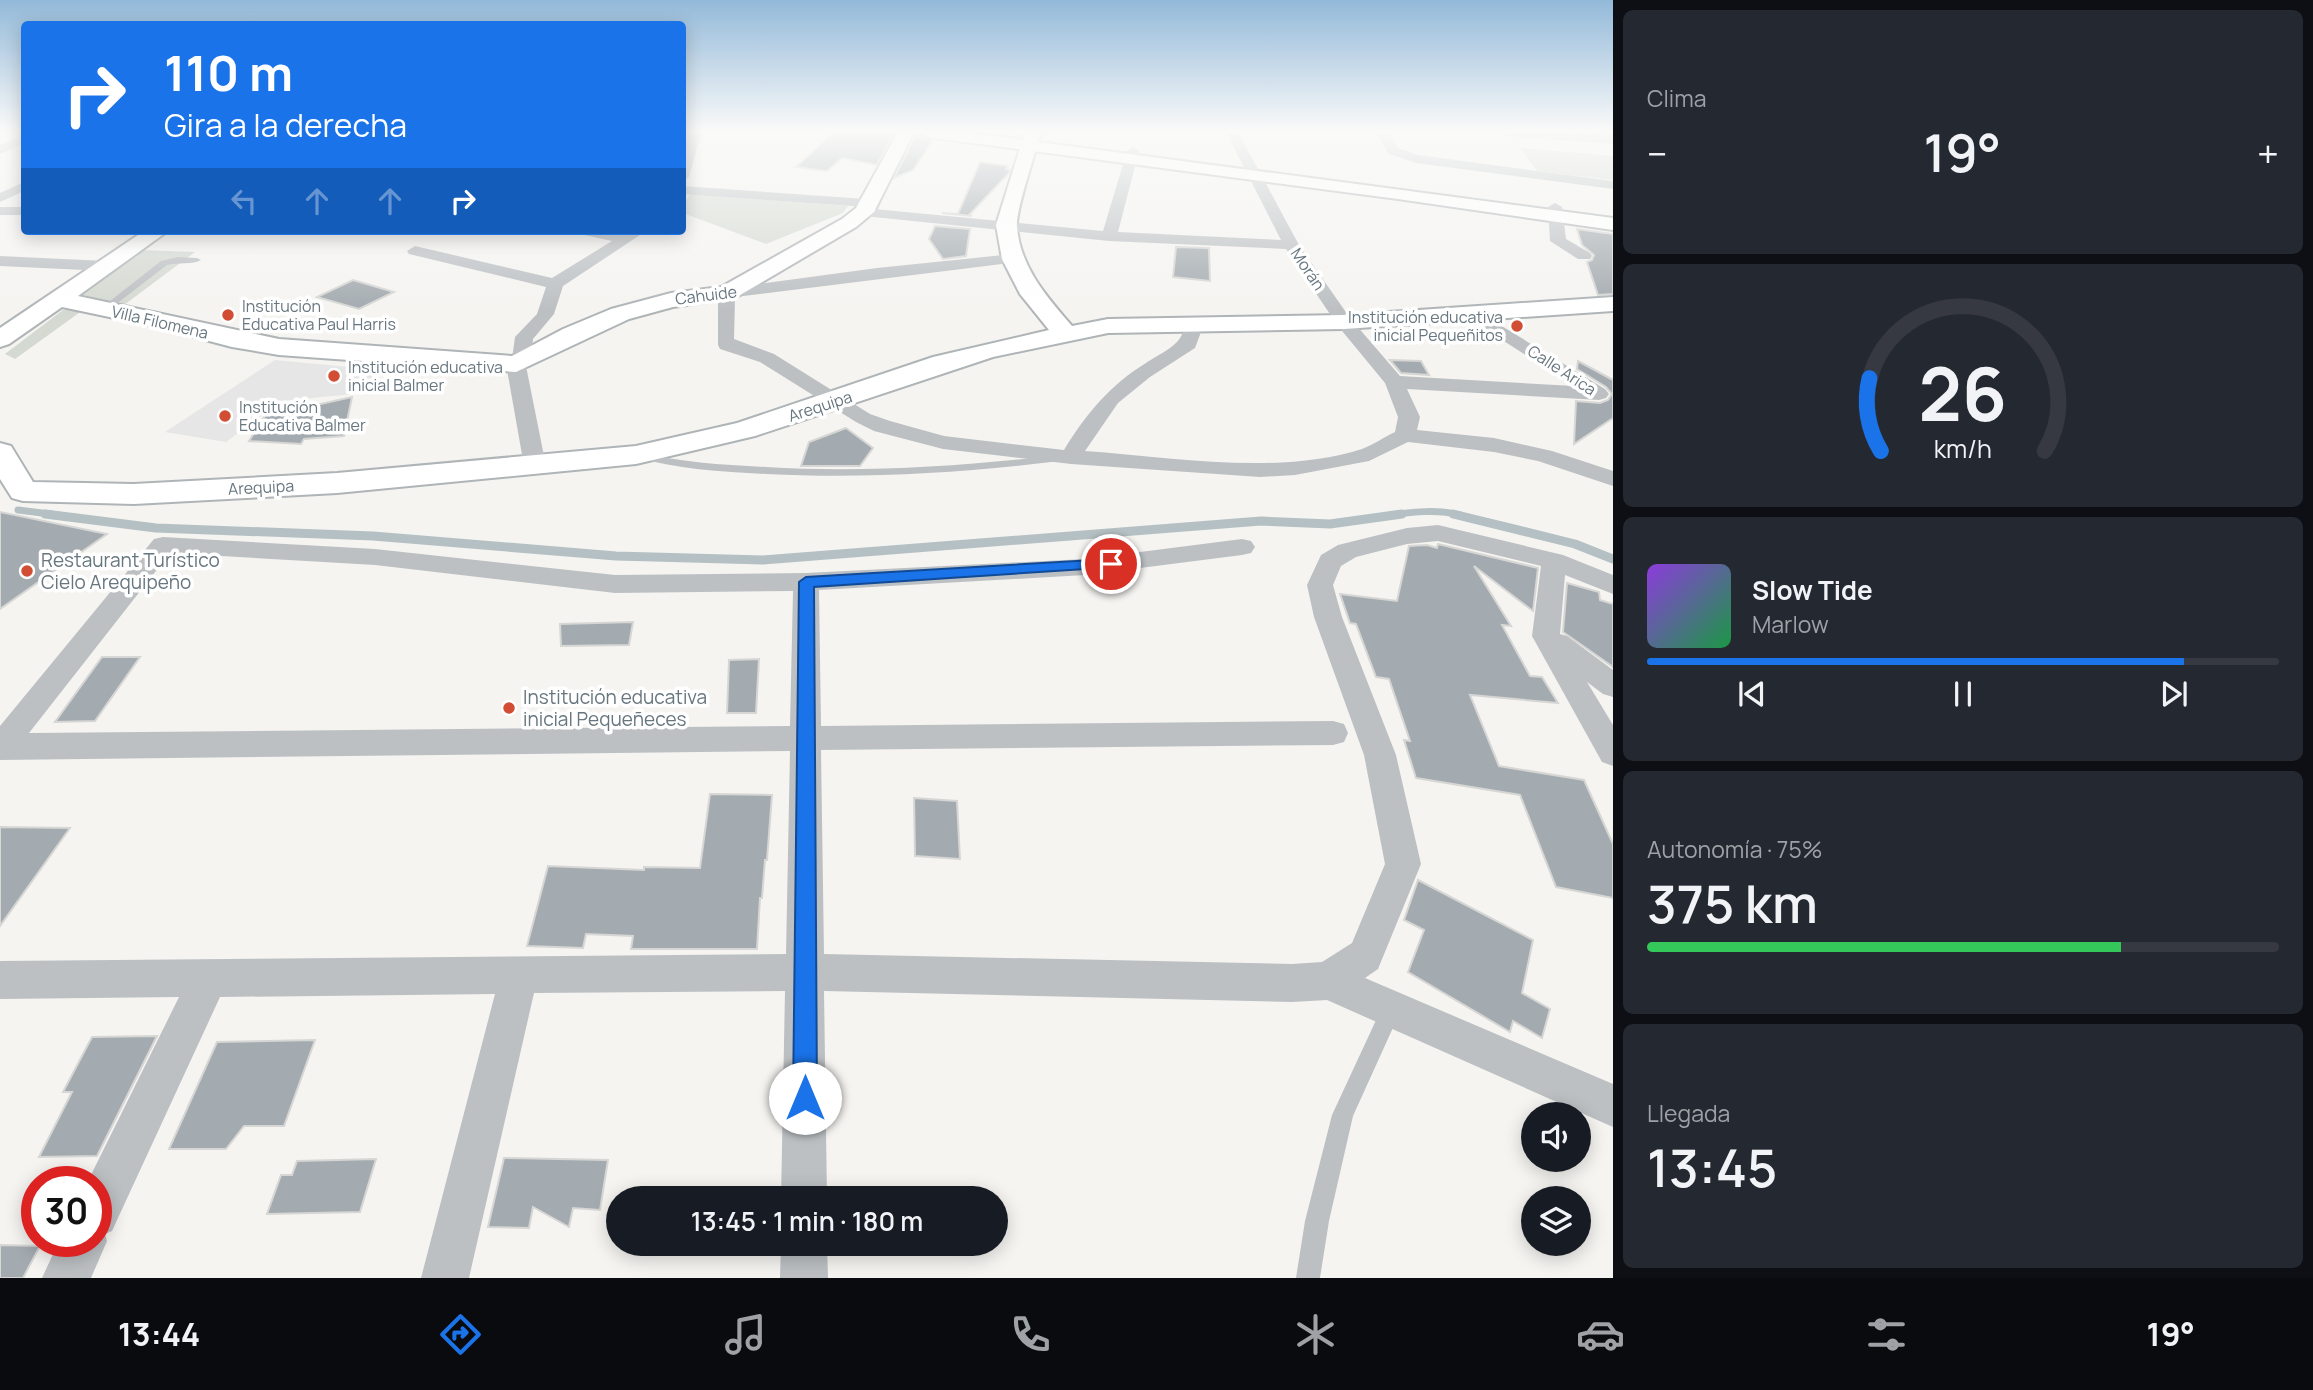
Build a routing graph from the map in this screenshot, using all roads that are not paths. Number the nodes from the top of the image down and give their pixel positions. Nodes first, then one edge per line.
1 (700, 192) edge
2 (873, 192) edge
3 (1016, 192) edge
4 (1121, 192) edge
5 (1263, 192) edge
6 (1409, 192) edge
7 (865, 207) junction
8 (0, 211) edge
9 (21, 211) edge
10 (1556, 211) junction
11 (1613, 215) edge
12 (1613, 224) edge
13 (1006, 225) junction
14 (152, 235) edge
15 (632, 235) edge
16 (1109, 236) junction
17 (1291, 245) junction
18 (415, 251) dead end
19 (1584, 256) dead end
20 (197, 260) dead end
21 (1013, 260) junction
22 (0, 261) edge
23 (106, 266) junction
24 (555, 284) junction
25 (727, 293) junction
26 (56, 299) junction
27 (1613, 304) edge
28 (103, 309) junction
29 (1477, 316) junction
30 (1344, 322) junction
31 (1186, 324) junction
32 (1065, 333) junction
33 (0, 340) edge
34 (518, 363) junction
35 (1394, 382) junction
36 (1606, 398) edge
37 (836, 401) junction
38 (1405, 435) junction
39 (0, 452) edge
40 (636, 455) junction
41 (1071, 457) junction
42 (535, 467) junction
43 (1613, 479) edge
44 (11, 498) edge
45 (1242, 547) dead end
46 (1554, 561) junction
47 (806, 582) junction
48 (1613, 585) edge
49 (1546, 636) junction
50 (1613, 686) edge
51 (1333, 733) dead end
52 (804, 738) junction
53 (1, 747) edge
54 (1613, 753) edge
55 (805, 972) junction
56 (519, 975) junction
57 (209, 978) junction
58 (0, 980) edge
59 (1328, 981) junction
60 (1392, 1009) junction
61 (1613, 1106) edge
62 (112, 1181) edge
63 (804, 1186) edge
64 (804, 1256) edge
65 (76, 1257) edge
66 (66, 1278) edge
67 (444, 1278) edge
68 (804, 1278) edge
69 (1308, 1278) edge

1 - 7 street
2 - 7 street
3 - 13 street
4 - 16 street
5 - 17 street, Morán
6 - 10 street
7 - 13 street
7 - 25 street
8 - 9 street
10 - 11 street
10 - 12 street
10 - 19 street
13 - 16 street
13 - 21 street
14 - 23 street
15 - 24 street
16 - 17 street
17 - 30 street, Morán
18 - 24 street
20 - 28 lane
21 - 25 street, Cahuide
21 - 32 street
22 - 23 street
23 - 26 street
24 - 34 street
25 - 34 street, Cahuide
25 - 37 street
26 - 28 street, Villa Filomena
26 - 33 street
27 - 29 street, Arequipa
28 - 34 street, Villa Filomena
29 - 30 street, Arequipa
29 - 36 street, Calle Arica
30 - 31 street, Arequipa
30 - 35 street, Morán
31 - 32 street, Arequipa
31 - 41 street
32 - 37 street, Arequipa
34 - 42 street
35 - 36 street
35 - 38 street, Morán
37 - 40 street, Arequipa
37 - 41 street
38 - 41 street
38 - 43 street
39 - 44 street
40 - 41 lane
40 - 42 street, Arequipa
42 - 44 street, Arequipa
45 - 47 street
46 - 48 street
46 - 49 street
46 - 59 street
47 - 52 street
47 - 53 street
49 - 50 street
49 - 54 street
51 - 52 street
52 - 53 street
52 - 55 street
55 - 56 street
55 - 59 street
55 - 63 street
56 - 57 street
56 - 67 street
57 - 58 street
57 - 62 street
59 - 60 street
60 - 61 street
60 - 69 lane
64 - 68 street
65 - 66 street

